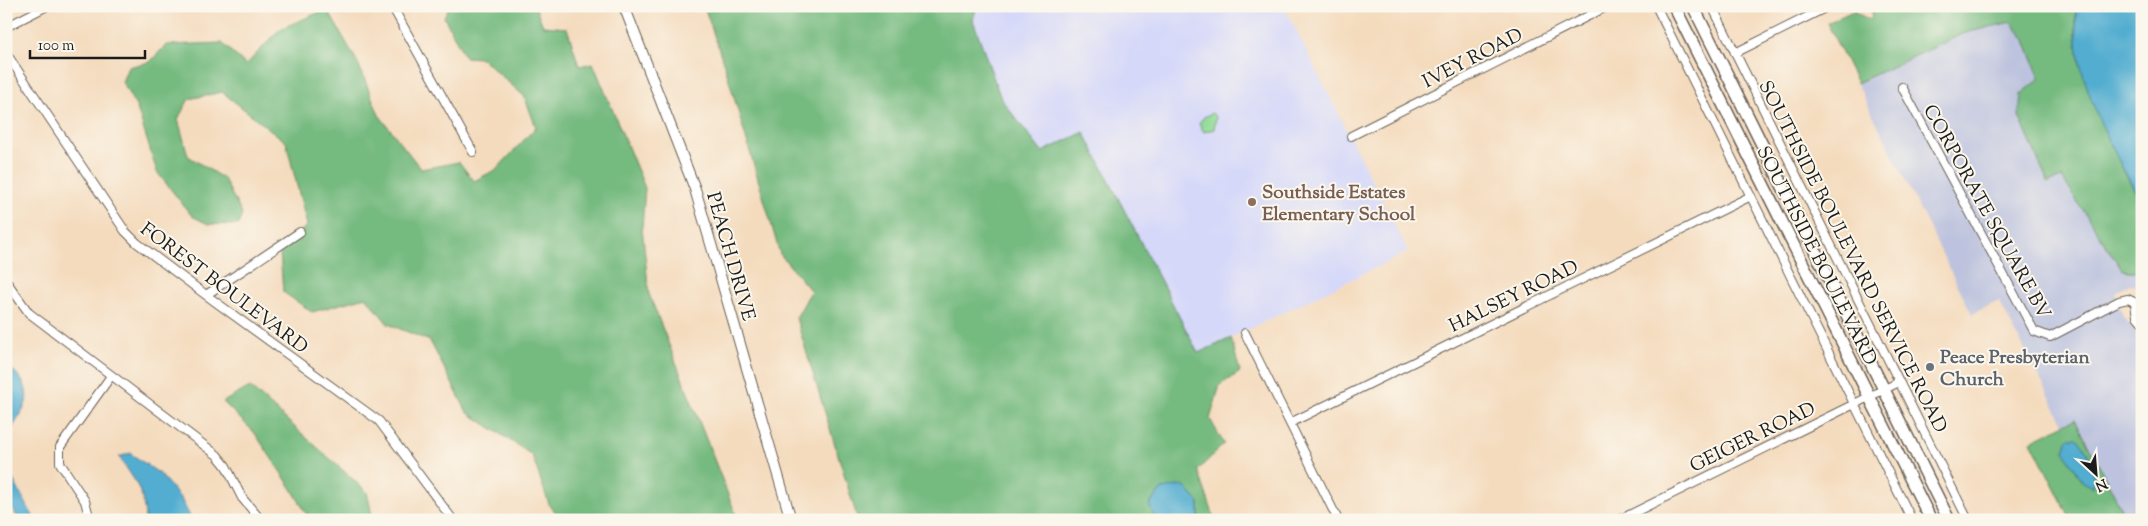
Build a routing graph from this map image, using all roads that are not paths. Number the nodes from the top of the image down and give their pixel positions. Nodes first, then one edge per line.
1 (47, 6) edge
2 (392, 6) edge
3 (624, 6) edge
4 (1608, 6) edge
5 (1656, 6) edge
6 (1674, 6) edge
7 (1693, 6) edge
8 (1712, 6) edge
9 (1829, 6) edge
10 (6, 27) edge
11 (6, 53) edge
12 (1735, 53) junction
13 (1902, 87) dead end
14 (1350, 136) dead end
15 (474, 152) dead end
16 (1751, 196) junction
17 (300, 232) dead end
18 (6, 281) edge
19 (206, 295) junction
20 (2138, 305) edge
21 (2142, 322) edge
22 (1245, 333) dead end
23 (111, 376) junction
24 (1899, 382) junction
25 (1884, 389) junction
26 (1869, 396) junction
27 (1854, 403) junction
28 (1290, 424) junction
29 (90, 520) edge
30 (260, 520) edge
31 (453, 520) edge
32 (791, 520) edge
33 (1338, 520) edge
34 (1619, 520) edge
35 (1912, 520) edge
36 (1931, 520) edge
37 (1949, 520) edge
38 (1968, 520) edge

1 - 10 street
2 - 15 street
3 - 32 main road, PEACH DRIVE
4 - 14 street, IVEY ROAD
5 - 16 street
6 - 26 highway, SOUTHSIDE BOULEVARD
7 - 25 highway, SOUTHSIDE BOULEVARD
8 - 12 street, SOUTHSIDE BOULEVARD SERVICE ROAD
9 - 12 street
11 - 19 street, FOREST BOULEVARD
12 - 24 street, SOUTHSIDE BOULEVARD SERVICE ROAD
13 - 20 street, CORPORATE SQUARE BV
16 - 27 street
16 - 28 street, HALSEY ROAD
17 - 19 street
18 - 23 street
19 - 31 street, FOREST BOULEVARD
20 - 21 street
22 - 28 street
23 - 29 street
23 - 30 street
24 - 25 street, GEIGER ROAD
24 - 38 street, SOUTHSIDE BOULEVARD SERVICE ROAD
25 - 26 street, GEIGER ROAD
25 - 37 highway, SOUTHSIDE BOULEVARD
26 - 27 street, GEIGER ROAD
26 - 36 highway, SOUTHSIDE BOULEVARD
27 - 34 street, GEIGER ROAD
27 - 35 street
28 - 33 street

